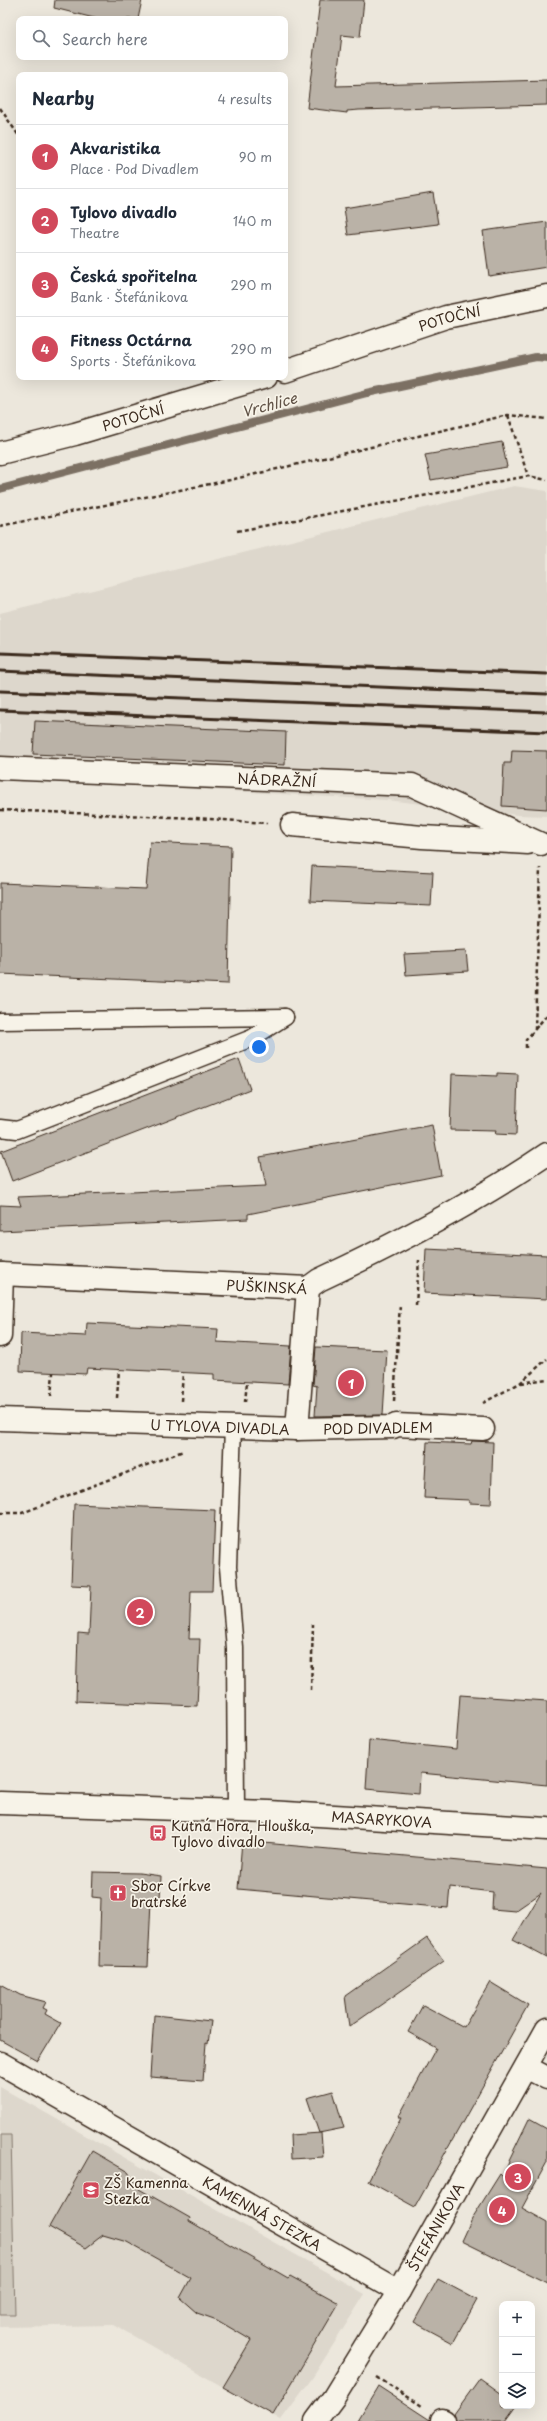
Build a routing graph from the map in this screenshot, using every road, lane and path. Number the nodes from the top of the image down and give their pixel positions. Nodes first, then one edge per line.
1 (0, 108) edge
2 (16, 132) edge
3 (547, 296) edge
4 (288, 370) edge
5 (256, 380) edge
6 (508, 415) junction
7 (547, 419) edge
8 (0, 453) edge
9 (528, 476) junction
10 (547, 480) edge
11 (0, 526) edge
12 (237, 531) dead end
13 (0, 768) edge
14 (0, 810) edge
15 (292, 825) joint
16 (544, 844) edge
17 (547, 1015) edge
18 (0, 1021) edge
19 (535, 1029) junction
20 (526, 1048) dead end
21 (0, 1128) edge
22 (547, 1154) edge
23 (426, 1228) junction
24 (1, 1274) edge
25 (308, 1288) junction
26 (400, 1304) dead end
27 (416, 1305) dead end
28 (0, 1336) edge
29 (547, 1359) edge
30 (119, 1370) dead end
31 (53, 1373) dead end
32 (183, 1373) dead end
33 (547, 1380) edge
34 (247, 1382) dead end
35 (520, 1383) junction
36 (51, 1399) dead end
37 (117, 1401) dead end
38 (478, 1403) dead end
39 (180, 1404) dead end
40 (245, 1408) dead end
41 (0, 1419) edge
42 (233, 1427) junction
43 (392, 1427) junction
44 (298, 1429) junction
45 (483, 1429) dead end
46 (185, 1450) dead end
47 (0, 1513) edge
48 (313, 1624) dead end
49 (311, 1690) dead end
50 (0, 1803) edge
51 (236, 1812) junction
52 (547, 1829) edge
53 (547, 2029) edge
54 (0, 2063) edge
55 (526, 2067) junction
56 (547, 2078) edge
57 (399, 2291) junction
58 (377, 2377) dead end
59 (443, 2420) edge
60 (316, 2421) edge

1 - 2 path
3 - 4 street, POTOČNÍ
5 - 8 street, POTOČNÍ
6 - 7 path
6 - 9 path
6 - 11 path
9 - 10 path
9 - 12 path
13 - 16 street, NÁDRAŽNÍ
14 - 15 path
15 - 16 street
16 - 19 path
17 - 19 path
18 - 21 lane
19 - 20 path
22 - 23 street, PUŠKINSKÁ
23 - 25 street, PUŠKINSKÁ
23 - 27 path
24 - 25 street, PUŠKINSKÁ
24 - 28 street
25 - 44 street, U TYLOVA DIVADLA
26 - 43 path
29 - 35 path
30 - 37 path
31 - 36 path
32 - 39 path
33 - 35 path
34 - 40 path
35 - 38 path
41 - 42 street, U TYLOVA DIVADLA
42 - 44 street, U TYLOVA DIVADLA
42 - 51 lane
43 - 44 street, POD DIVADLEM
43 - 45 street, POD DIVADLEM
46 - 47 path
48 - 49 path
50 - 51 street, MASARYKOVA
51 - 52 street, MASARYKOVA
53 - 55 street, ŠTEFÁNIKOVA
54 - 57 street, KAMENNÁ STEZKA
55 - 56 street
55 - 57 street, ŠTEFÁNIKOVA
57 - 60 street, ŠTEFÁNIKOVA
58 - 59 path

